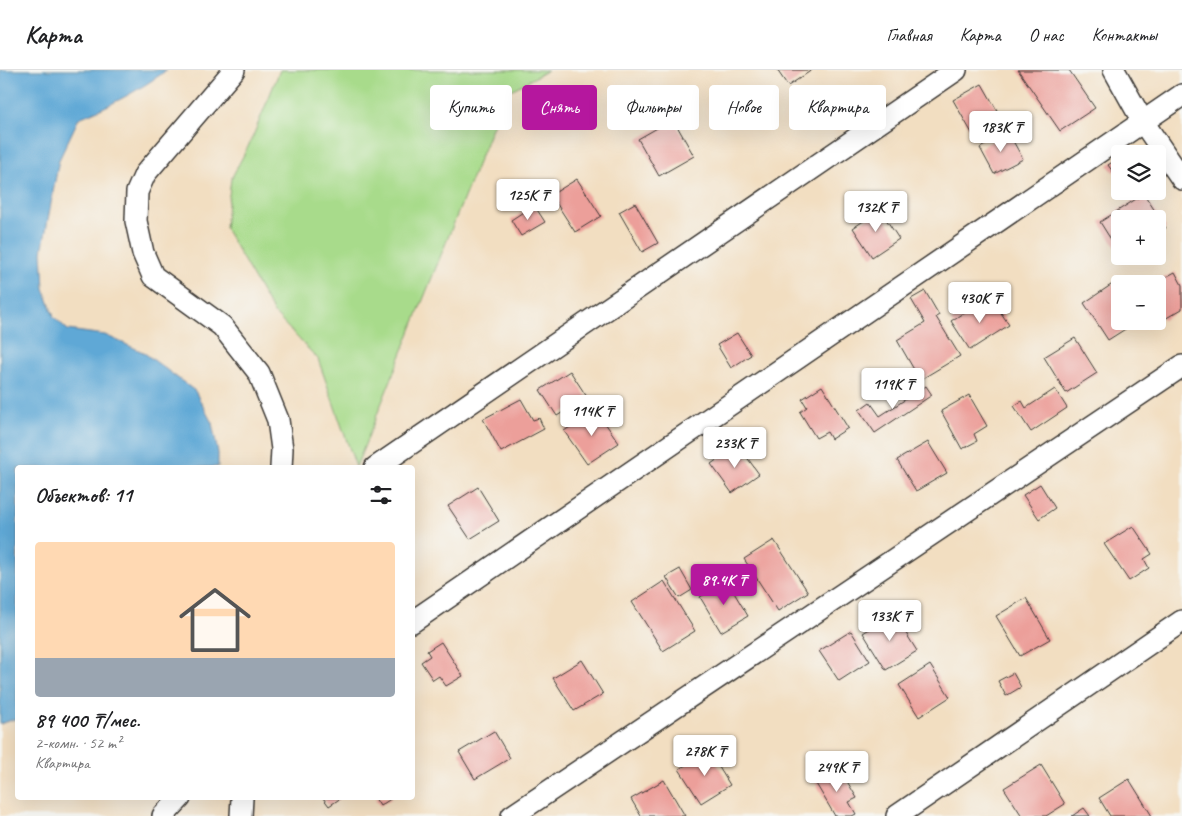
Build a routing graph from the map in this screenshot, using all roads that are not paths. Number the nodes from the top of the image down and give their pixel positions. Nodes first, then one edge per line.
1 (234, 70) edge
2 (956, 70) edge
3 (1114, 70) edge
4 (1182, 95) edge
5 (1143, 122) junction
6 (1182, 179) edge
7 (1182, 366) edge
8 (281, 465) edge
9 (380, 465) edge
10 (415, 620) edge
11 (1182, 621) edge
12 (178, 800) edge
13 (242, 800) edge
14 (163, 816) edge
15 (241, 816) edge
16 (512, 816) edge
17 (897, 816) edge

1 - 8 street
2 - 9 street
3 - 5 street
4 - 5 street
5 - 6 street
5 - 10 street
7 - 16 street
11 - 17 street
12 - 14 street
13 - 15 street

